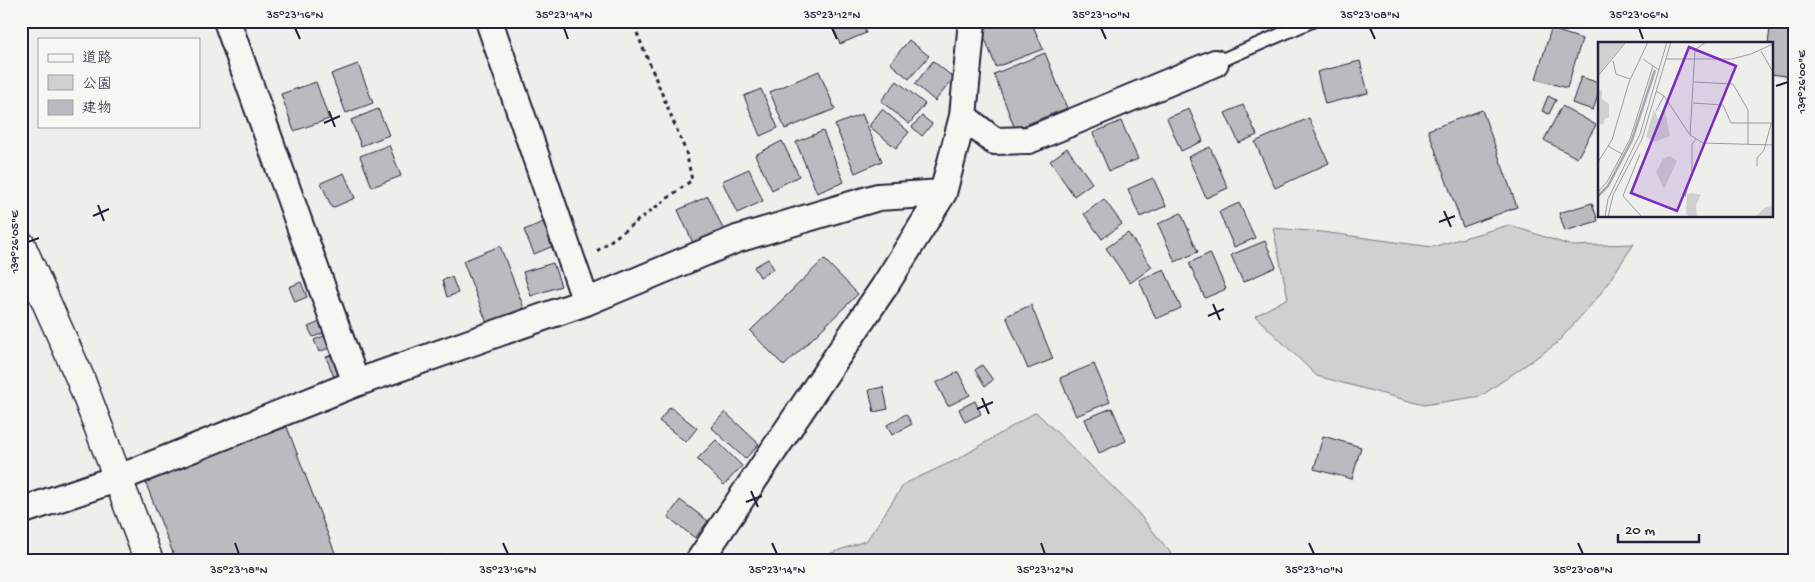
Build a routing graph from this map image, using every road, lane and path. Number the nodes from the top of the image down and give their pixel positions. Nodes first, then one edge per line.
1 (227, 21) edge
2 (489, 21) edge
3 (632, 21) edge
4 (972, 21) edge
5 (1312, 21) edge
6 (1215, 64) joint
7 (963, 116) junction
8 (944, 192) junction
9 (21, 245) edge
10 (574, 268) junction
11 (586, 302) junction
12 (356, 383) junction
13 (119, 478) junction
14 (21, 511) edge
15 (149, 561) edge
16 (699, 561) edge

1 - 12 street
2 - 10 street
3 - 10 path
4 - 7 street
5 - 6 lane
6 - 7 street
7 - 8 street
8 - 11 street
8 - 16 street
9 - 13 street
10 - 11 street
11 - 12 street
12 - 13 street
13 - 14 street
13 - 15 street

